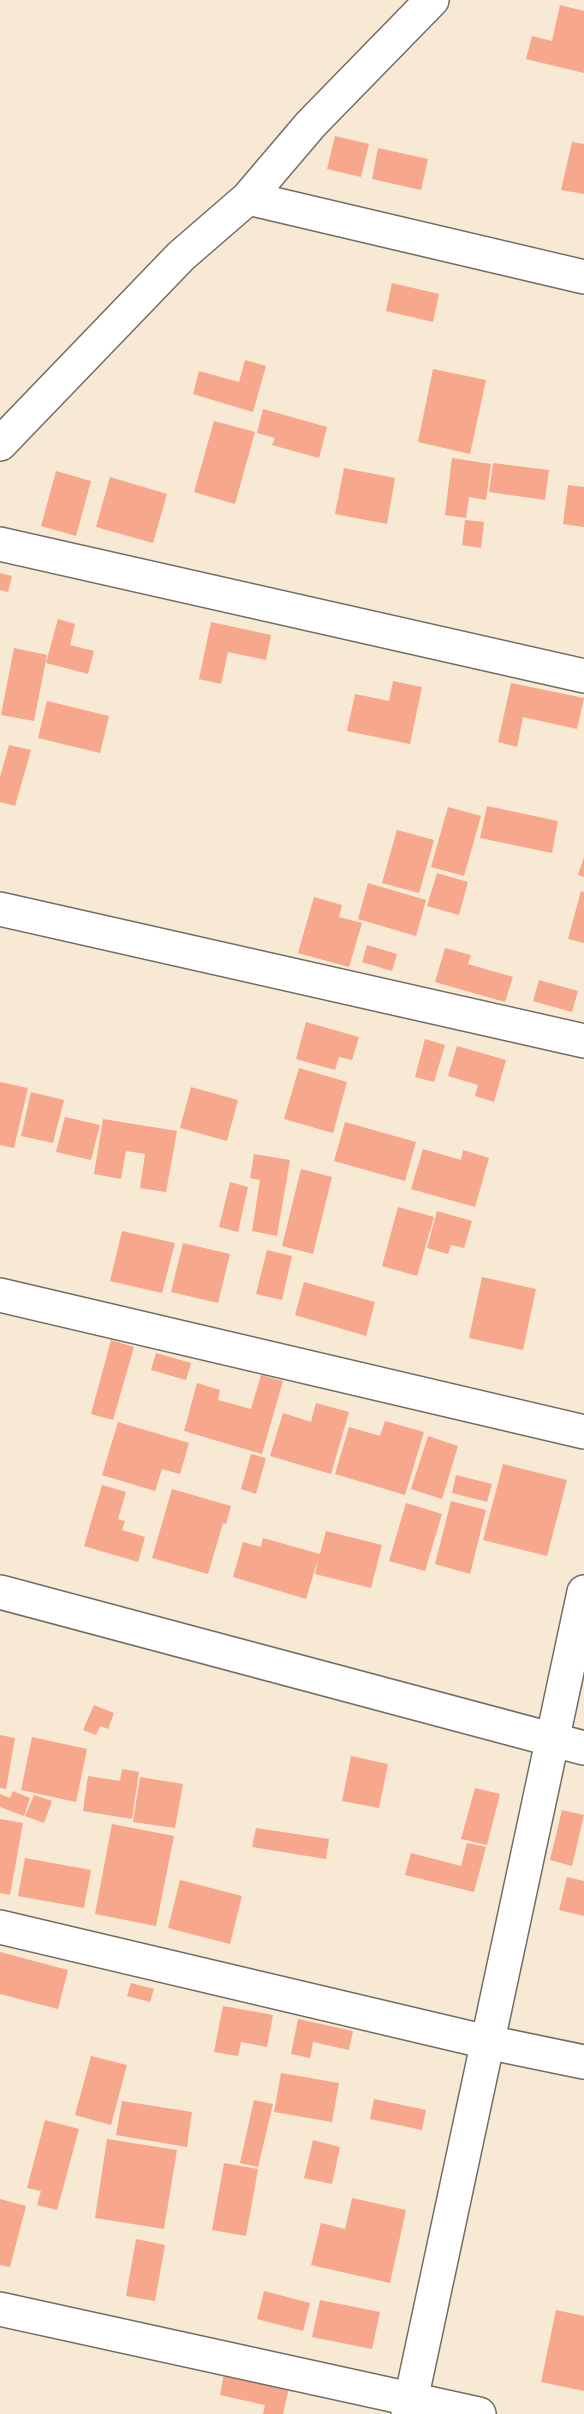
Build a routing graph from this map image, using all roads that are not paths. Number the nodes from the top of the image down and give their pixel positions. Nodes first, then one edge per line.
1 (432, 0) edge
2 (248, 198) junction
3 (584, 277) edge
4 (0, 444) edge
5 (0, 544) edge
6 (584, 676) edge
7 (0, 909) edge
8 (584, 1041) edge
9 (0, 1295) edge
10 (584, 1432) edge
11 (0, 1592) edge
12 (584, 1592) edge
13 (551, 1741) junction
14 (584, 1748) edge
15 (0, 1927) edge
16 (488, 2042) junction
17 (584, 2062) edge
18 (0, 2309) edge
19 (410, 2407) edge
20 (479, 2414) edge

1 - 2 street
2 - 3 street
2 - 4 street
5 - 6 street
7 - 8 street
9 - 10 street
11 - 13 street
12 - 13 street
13 - 14 street
13 - 16 street
15 - 16 street
16 - 17 street
16 - 19 street
18 - 19 street
19 - 20 street

